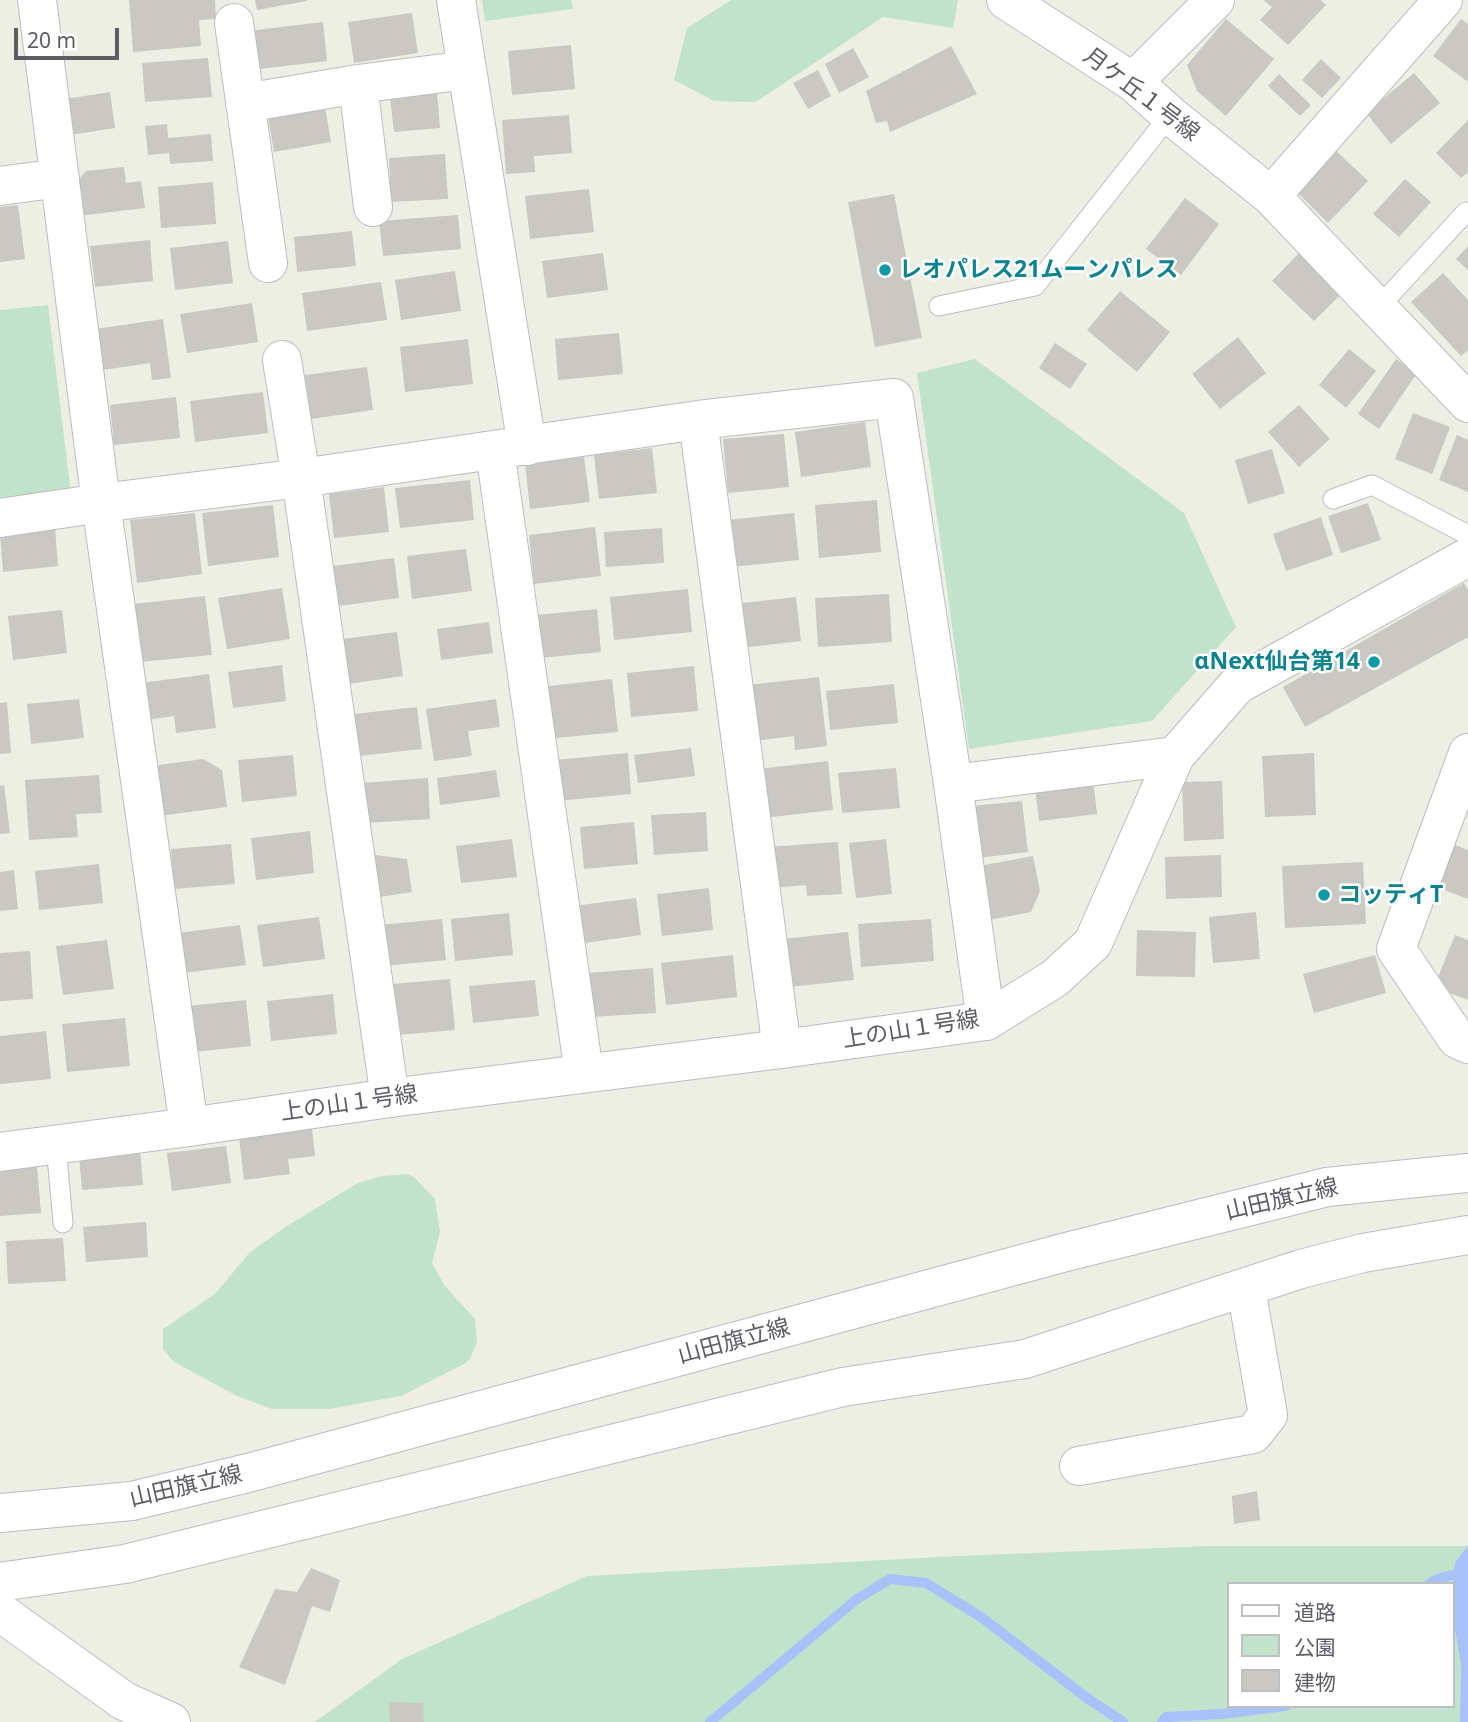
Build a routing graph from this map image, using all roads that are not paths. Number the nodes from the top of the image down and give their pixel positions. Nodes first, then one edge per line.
1 (37, 0) edge
2 (456, 0) edge
3 (1006, 0) edge
4 (1214, 0) edge
5 (1443, 0) edge
6 (234, 23) dead end
7 (467, 70) junction
8 (1133, 82) junction
9 (358, 84) junction
10 (245, 103) junction
11 (1170, 115) junction
12 (60, 178) junction
13 (0, 187) edge
14 (1271, 197) junction
15 (373, 208) dead end
16 (1466, 212) edge
17 (268, 263) dead end
18 (939, 306) dead end
19 (1377, 309) junction
20 (282, 360) dead end
21 (1468, 403) edge
22 (698, 420) junction
23 (511, 448) junction
24 (302, 478) junction
25 (1333, 499) dead end
26 (101, 503) junction
27 (0, 518) edge
28 (1468, 535) edge
29 (1468, 557) edge
30 (1468, 753) edge
31 (1175, 756) junction
32 (953, 784) junction
33 (986, 1021) junction
34 (1468, 1044) edge
35 (782, 1049) junction
36 (584, 1073) junction
37 (390, 1098) junction
38 (189, 1127) junction
39 (56, 1145) junction
40 (0, 1152) edge
41 (1468, 1173) edge
42 (63, 1223) dead end
43 (1468, 1235) edge
44 (1246, 1288) junction
45 (1079, 1466) dead end
46 (0, 1513) edge
47 (0, 1582) edge
48 (0, 1612) edge
49 (171, 1722) edge

1 - 12 street
2 - 7 street
3 - 8 street, 月ケ丘１号線
4 - 8 street
5 - 14 street
6 - 10 street
7 - 9 street
7 - 23 street
8 - 11 street, 月ケ丘１号線
9 - 10 street
9 - 15 street
10 - 17 street
11 - 14 street, 月ケ丘１号線
11 - 18 lane
12 - 13 street
12 - 26 street
14 - 19 street, 月ケ丘１号線
16 - 19 lane
19 - 21 street, 月ケ丘１号線
20 - 24 street
22 - 23 street
22 - 32 street
22 - 35 street
23 - 24 street
23 - 36 street
24 - 26 street
24 - 37 street
25 - 28 lane
26 - 27 street
26 - 38 street
29 - 31 street, 上の山１号線
30 - 34 street
31 - 32 street
31 - 33 street, 上の山１号線
32 - 33 street
33 - 35 street, 上の山１号線
35 - 36 street, 上の山１号線
36 - 37 street, 上の山１号線
37 - 38 street, 上の山１号線
38 - 39 street, 上の山１号線
39 - 40 street, 上の山１号線
39 - 42 lane
41 - 46 street, 山田旗立線
43 - 44 street
44 - 45 street
44 - 47 street
48 - 49 street

